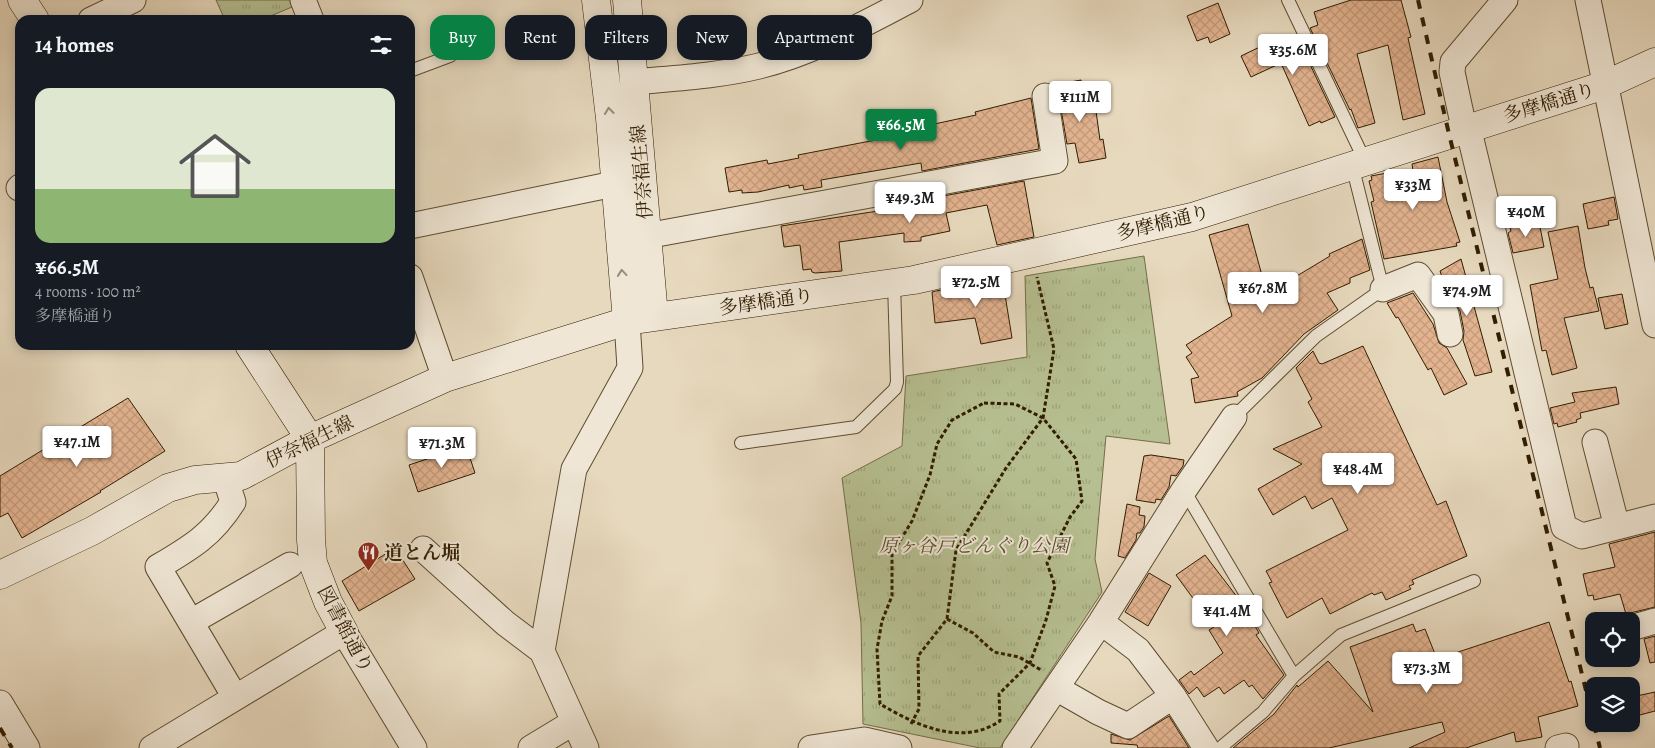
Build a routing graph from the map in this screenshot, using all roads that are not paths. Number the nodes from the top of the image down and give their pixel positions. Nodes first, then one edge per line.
1 (22, 0) edge
2 (303, 0) edge
3 (596, 0) edge
4 (627, 0) edge
5 (910, 0) edge
6 (1288, 0) edge
7 (1505, 0) edge
8 (1588, 0) edge
9 (119, 3) edge
10 (32, 15) edge
11 (99, 15) edge
12 (309, 15) edge
13 (439, 60) edge
14 (1655, 62) edge
15 (415, 69) edge
16 (634, 82) junction
17 (1605, 85) junction
18 (1045, 96) dead end
19 (1466, 128) junction
20 (1359, 163) junction
21 (614, 184) junction
22 (415, 225) edge
23 (646, 236) junction
24 (894, 283) junction
25 (1383, 289) junction
26 (415, 291) edge
27 (654, 316) junction
28 (627, 321) junction
29 (1655, 325) edge
30 (1450, 334) dead end
31 (251, 350) edge
32 (445, 378) junction
33 (1234, 417) joint
34 (310, 439) junction
35 (1595, 442) dead end
36 (741, 443) dead end
37 (225, 477) junction
38 (1184, 490) junction
39 (1655, 517) edge
40 (1617, 527) junction
41 (423, 549) dead end
42 (290, 565) dead end
43 (0, 574) edge
44 (1474, 581) dead end
45 (1655, 620) edge
46 (191, 622) junction
47 (1101, 622) junction
48 (1640, 625) edge
49 (344, 632) junction
50 (542, 651) junction
51 (1294, 676) junction
52 (1056, 688) junction
53 (1172, 696) junction
54 (235, 697) junction
55 (0, 703) edge
56 (574, 722) junction
57 (27, 748) edge
58 (152, 748) edge
59 (414, 748) edge
60 (531, 748) edge
61 (586, 748) edge
62 (811, 748) edge
63 (899, 748) edge
64 (1014, 748) edge
65 (1206, 748) edge
66 (1220, 748) edge

1 - 10 street
2 - 12 street
21 -> 3 street, 伊奈福生線
4 - 16 street, 伊奈福生線
5 - 16 street
6 - 20 lane
7 - 19 street
8 - 17 street
9 - 11 street
13 - 15 lane
14 - 17 street, 多摩橋通り
16 - 23 street, 伊奈福生線
17 - 19 street, 多摩橋通り
17 - 29 street
18 - 23 street
19 - 20 street, 多摩橋通り
19 - 40 street
20 - 24 street, 多摩橋通り
20 - 25 lane
21 - 22 street
28 -> 21 street, 伊奈福生線
23 - 27 street, 伊奈福生線
24 - 27 street, 多摩橋通り
24 - 36 lane
25 - 30 street
25 - 33 lane
26 - 32 street
27 - 28 street, 伊奈福生線
28 - 32 street, 伊奈福生線
28 - 50 street
31 - 34 street
32 - 34 street, 伊奈福生線
33 - 38 street
34 - 37 street, 伊奈福生線
34 - 49 street, 図書館通り
35 - 40 street
37 - 43 street, 伊奈福生線
37 - 46 street
38 - 47 street
38 - 51 lane
39 - 40 street
41 - 50 street
42 - 46 street
44 - 51 lane
45 - 48 street
46 - 54 street
47 - 52 street
47 - 53 street
49 - 54 street
49 - 59 street, 図書館通り
50 - 56 street
51 - 66 lane
52 - 53 street
52 - 64 street
53 - 65 street
54 - 58 street
55 - 57 street
56 - 60 street
56 - 61 street
62 - 63 street

